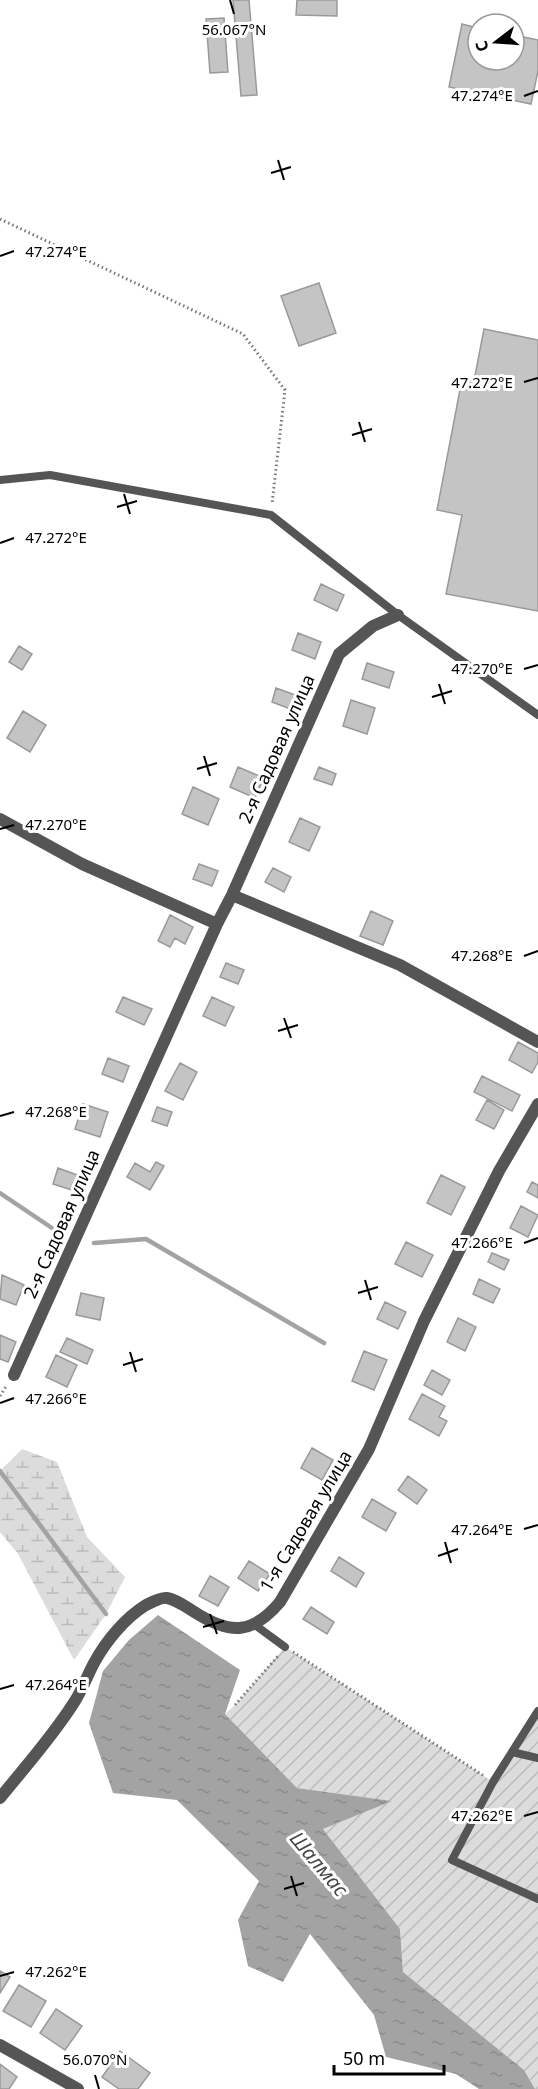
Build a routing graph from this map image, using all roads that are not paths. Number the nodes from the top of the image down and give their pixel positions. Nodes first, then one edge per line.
1 (0, 480) edge
2 (398, 615) junction
3 (538, 715) edge
4 (0, 819) edge
5 (232, 895) junction
6 (217, 924) junction
7 (538, 1042) edge
8 (538, 1104) edge
9 (14, 1375) dead end
10 (255, 1625) junction
11 (285, 1647) road end
12 (538, 1711) edge
13 (512, 1752) junction
14 (538, 1758) edge
15 (0, 1798) edge
16 (538, 1899) edge
17 (0, 2045) edge
18 (78, 2089) edge

1 - 2 lane
2 - 3 lane
2 - 5 street, 2-я Садовая улица
4 - 6 street
5 - 6 street, 2-я Садовая улица
5 - 7 street
6 - 9 street, 2-я Садовая улица
8 - 10 street, 1-я Садовая улица
10 - 11 lane
10 - 15 street
12 - 13 lane
13 - 14 lane
13 - 16 lane
17 - 18 street

